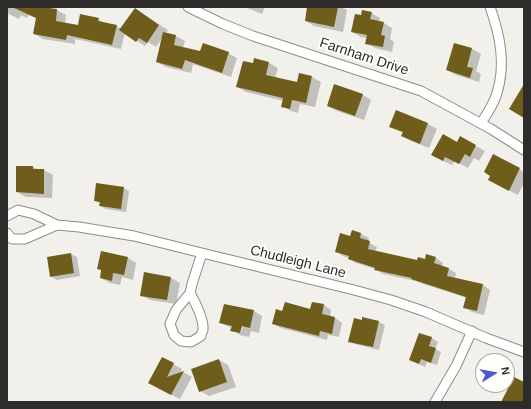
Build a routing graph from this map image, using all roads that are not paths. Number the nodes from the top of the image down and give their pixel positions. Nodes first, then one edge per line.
1 (188, 7) edge
2 (490, 7) edge
3 (481, 123) junction
4 (524, 150) edge
5 (7, 216) edge
6 (57, 225) junction
7 (7, 233) edge
8 (202, 253) junction
9 (190, 293) junction
10 (472, 331) junction
11 (524, 352) edge
12 (435, 402) edge

1 - 3 street, Farnham Drive
2 - 3 street
3 - 4 street, Farnham Drive
5 - 6 street, Chudleigh Lane
6 - 7 street, Chudleigh Lane
6 - 8 street, Chudleigh Lane
8 - 9 street
8 - 10 street, Chudleigh Lane
9 - 9 street
10 - 11 street, Chudleigh Lane
10 - 12 street

